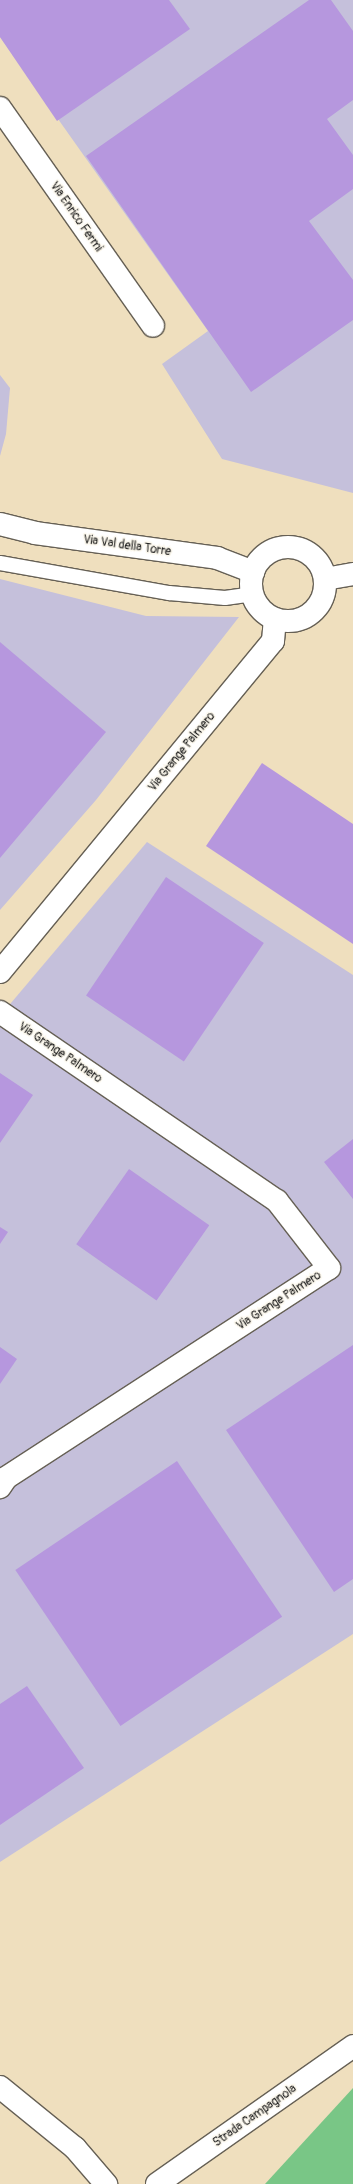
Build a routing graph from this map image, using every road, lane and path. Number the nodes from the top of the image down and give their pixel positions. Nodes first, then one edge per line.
1 (0, 108) edge
2 (153, 326) dead end
3 (0, 524) edge
4 (0, 563) edge
5 (253, 572) junction
6 (353, 574) edge
7 (325, 579) junction
8 (252, 594) junction
9 (275, 619) junction
10 (0, 972) edge
11 (0, 1012) edge
12 (0, 1487) edge
13 (353, 2046) edge
14 (0, 2087) edge
15 (106, 2184) edge
16 (157, 2184) edge

1 - 2 street, Via Enrico Fermi
3 - 5 street, Via Val della Torre
4 - 8 lane
5 - 7 street
5 - 8 street
6 - 7 street
7 - 9 street
8 - 9 street
9 - 10 street, Via Grange Palmero
11 - 12 street, Via Grange Palmero
13 - 16 street, Strada Campagnola
14 - 15 street

